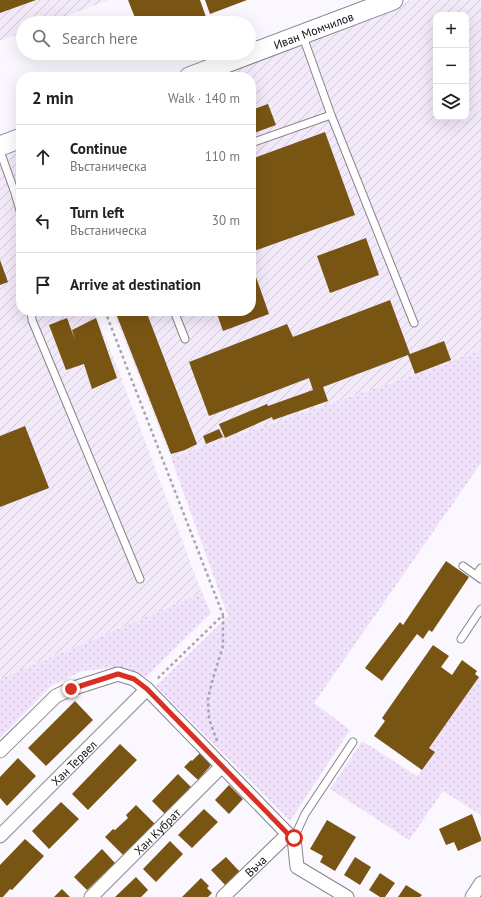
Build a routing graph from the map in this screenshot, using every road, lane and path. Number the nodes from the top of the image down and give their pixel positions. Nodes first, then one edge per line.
1 (393, 0) edge
2 (302, 34) junction
3 (256, 52) edge
4 (234, 60) edge
5 (202, 72) edge
6 (331, 115) junction
7 (16, 140) edge
8 (256, 141) edge
9 (0, 146) edge
10 (0, 151) edge
11 (16, 196) edge
12 (32, 316) edge
13 (107, 316) edge
14 (176, 316) edge
15 (414, 323) dead end
16 (185, 339) dead end
17 (462, 566) dead end
18 (481, 568) edge
19 (478, 577) edge
20 (140, 579) dead end
21 (481, 609) edge
22 (223, 615) junction
23 (461, 639) dead end
24 (147, 689) junction
25 (353, 742) dead end
26 (0, 751) edge
27 (220, 763) junction
28 (0, 836) edge
29 (291, 836) junction
30 (481, 883) edge
31 (91, 897) edge
32 (223, 897) edge
33 (347, 897) edge
34 (472, 897) edge

1 - 2 street, Иван Момчилов
2 - 3 street, Иван Момчилов
2 - 6 lane
4 - 5 street, Иван Момчилов
6 - 8 lane
6 - 15 lane
7 - 9 street
10 - 11 lane
12 - 20 lane
13 - 22 path
14 - 16 lane
17 - 19 lane
18 - 19 lane
21 - 23 lane
22 - 24 path
22 - 27 path
24 - 26 street
24 - 27 street
24 - 28 street, Хан Тервел
25 - 29 lane
27 - 29 street
27 - 31 street, Хан Кубрат
29 - 32 street, Въча
29 - 33 street
30 - 34 street

